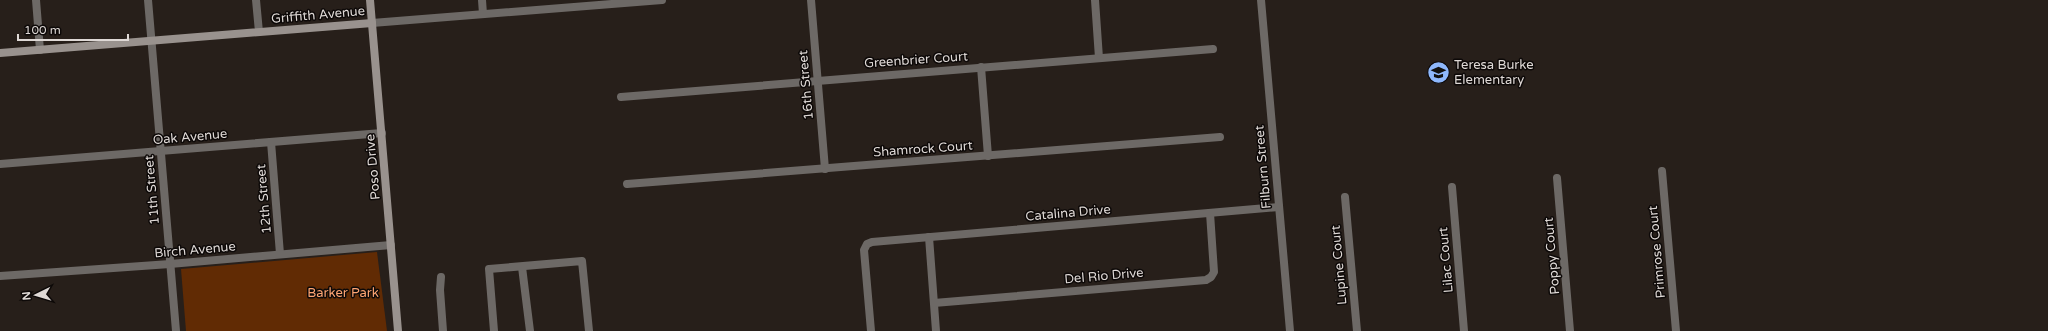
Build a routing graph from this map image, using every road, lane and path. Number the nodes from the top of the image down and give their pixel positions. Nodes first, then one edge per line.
1 (36, 0) edge
2 (148, 0) edge
3 (256, 0) edge
4 (370, 0) edge
5 (482, 0) edge
6 (662, 0) edge
7 (811, 0) edge
8 (1095, 0) edge
9 (1261, 0) edge
10 (592, 3) edge
11 (483, 14) junction
12 (372, 23) junction
13 (259, 32) junction
14 (151, 41) junction
15 (1213, 48) dead end
16 (40, 50) junction
17 (0, 53) edge
18 (1099, 58) junction
19 (981, 67) junction
20 (818, 79) junction
21 (621, 97) dead end
22 (382, 133) junction
23 (1220, 137) dead end
24 (271, 142) junction
25 (160, 151) junction
26 (988, 156) junction
27 (0, 164) edge
28 (825, 169) junction
29 (1662, 171) dead end
30 (1557, 178) dead end
31 (627, 184) dead end
32 (1452, 187) dead end
33 (1345, 197) dead end
34 (1279, 207) junction
35 (1210, 213) junction
36 (929, 237) junction
37 (391, 245) junction
38 (280, 254) junction
39 (170, 264) junction
40 (522, 267) junction
41 (0, 276) edge
42 (441, 277) dead end
43 (934, 303) junction
44 (176, 331) edge
45 (398, 331) edge
46 (443, 331) edge
47 (494, 331) edge
48 (530, 331) edge
49 (589, 331) edge
50 (871, 331) edge
51 (936, 331) edge
52 (1290, 331) edge
53 (1357, 331) edge
54 (1464, 331) edge
55 (1570, 331) edge
56 (1676, 331) edge

1 - 16 street
2 - 14 street, 11th Street
3 - 13 street
4 - 12 main road, Poso Drive
5 - 11 street
6 - 10 street, Griffith Avenue
7 - 20 street, 16th Street
8 - 18 street
9 - 34 street, Filburn Street
10 - 11 street, Griffith Avenue
11 - 12 street, Griffith Avenue
12 - 13 main road, Griffith Avenue
12 - 22 main road, Poso Drive
13 - 14 main road, Griffith Avenue
14 - 16 main road, Griffith Avenue
14 - 25 street, 11th Street
15 - 18 street, Greenbrier Court
16 - 17 main road, Griffith Avenue
18 - 19 street, Greenbrier Court
19 - 20 street, Greenbrier Court
19 - 26 street
20 - 21 street, Greenbrier Court
20 - 28 street, 16th Street
22 - 24 street, Oak Avenue
22 - 37 main road, Poso Drive
23 - 26 street, Shamrock Court
24 - 25 street, Oak Avenue
24 - 38 street, 12th Street
25 - 27 street, Oak Avenue
25 - 39 street, 11th Street
26 - 28 street, Shamrock Court
28 - 31 street, Shamrock Court
29 - 56 street, Primrose Court
30 - 55 street, Poppy Court
32 - 54 street, Lilac Court
33 - 53 street, Lupine Court
34 - 35 street, Catalina Drive
34 - 52 street, Filburn Street
35 - 36 street, Catalina Drive
35 - 43 street, Del Rio Drive
36 - 43 street
36 - 50 street, Catalina Drive
37 - 38 street, Birch Avenue
37 - 45 main road, Poso Drive
38 - 39 street, Birch Avenue
39 - 41 street, Birch Avenue
39 - 44 street, 11th Street
40 - 47 street
40 - 48 street
40 - 49 street
42 - 46 street
43 - 51 street

